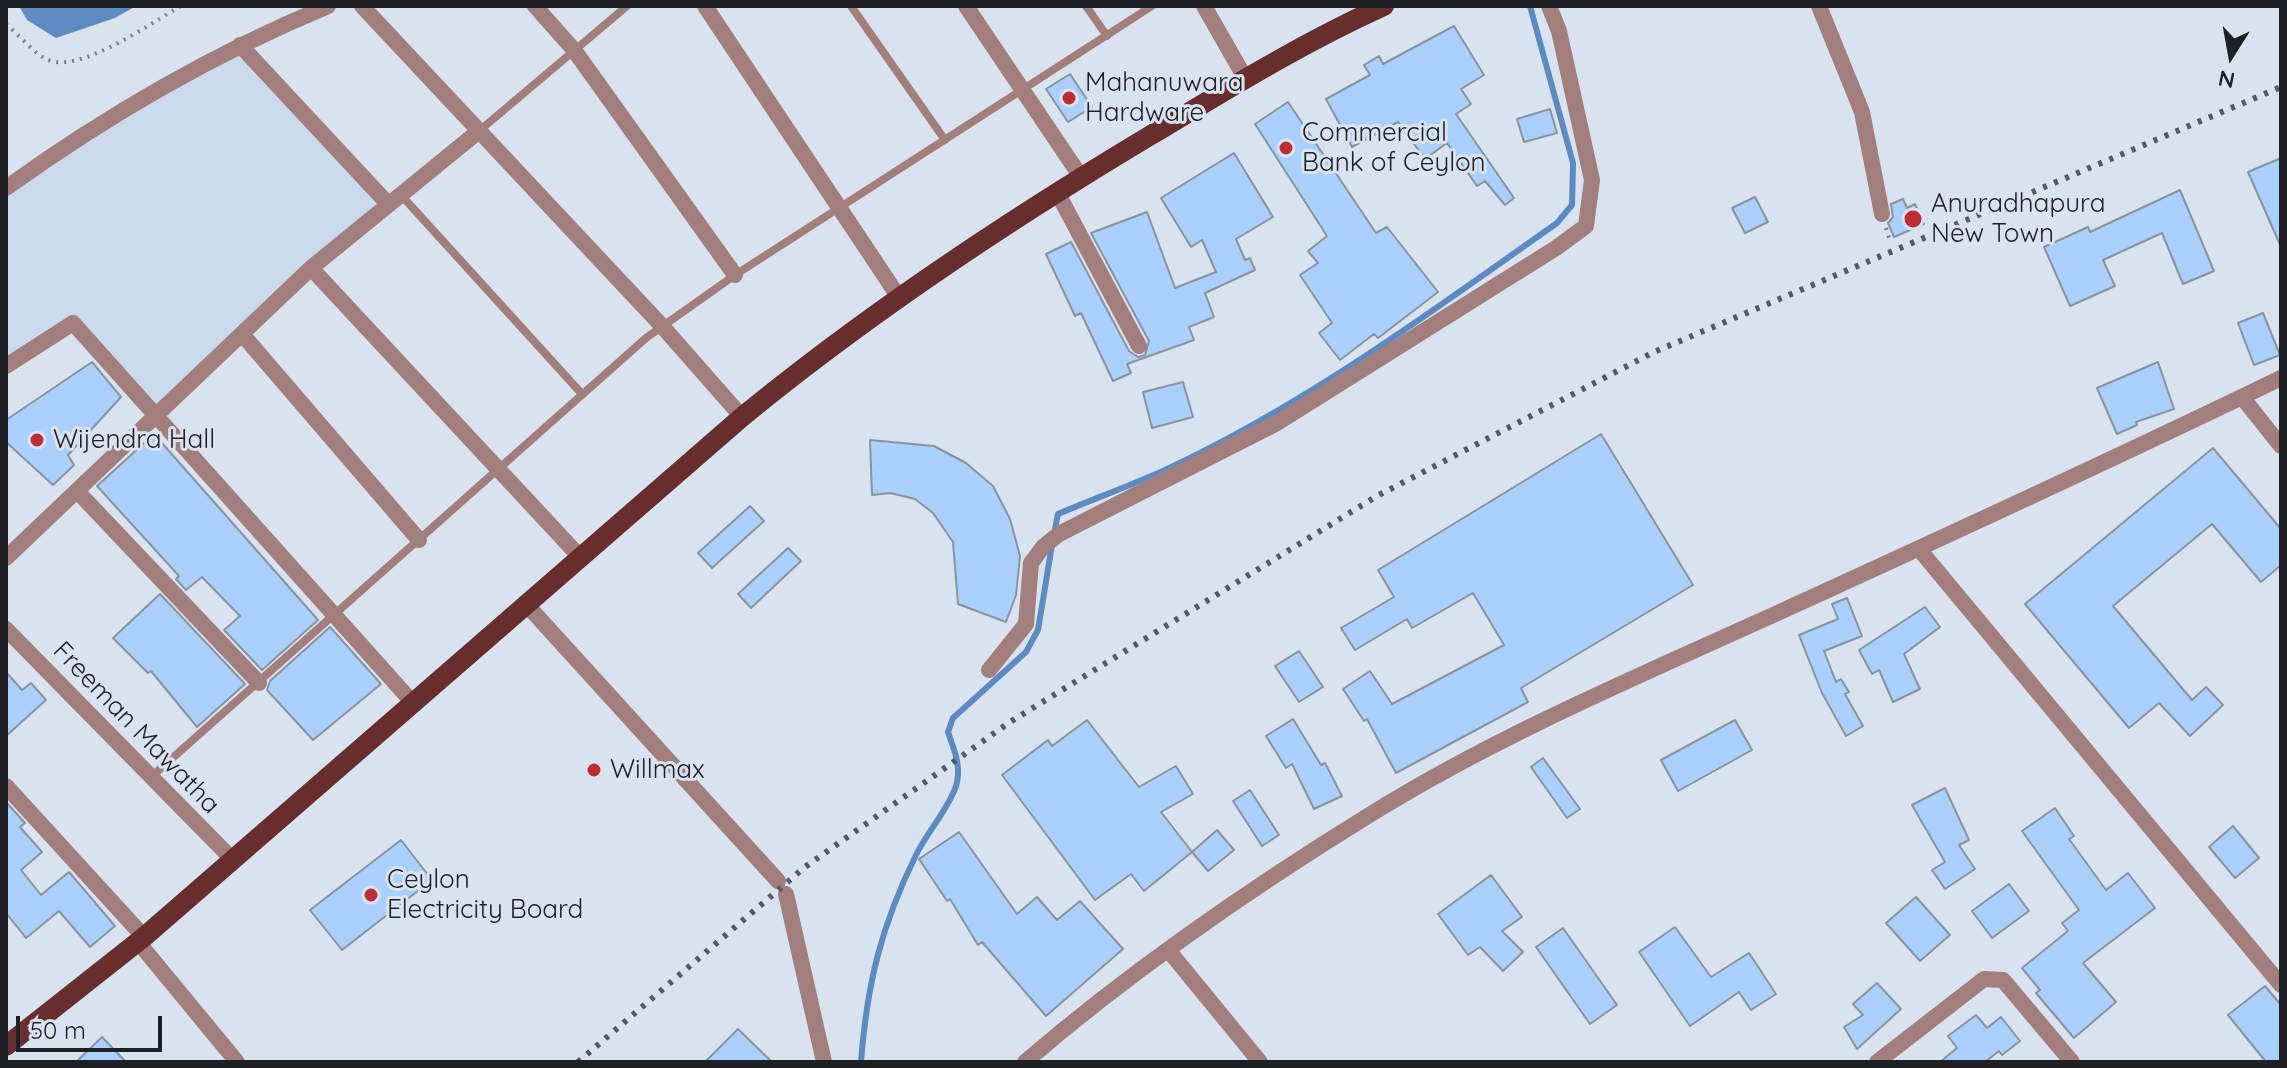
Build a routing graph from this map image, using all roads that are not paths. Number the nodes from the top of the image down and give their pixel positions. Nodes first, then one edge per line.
1 (328, 6) edge
2 (362, 6) edge
3 (535, 6) edge
4 (627, 6) edge
5 (705, 6) edge
6 (851, 6) edge
7 (966, 6) edge
8 (1086, 6) edge
9 (1152, 6) edge
10 (1204, 6) edge
11 (1384, 6) edge
12 (1549, 6) edge
13 (1819, 6) edge
14 (1107, 36) junction
15 (240, 45) junction
16 (574, 50) junction
17 (1244, 76) junction
18 (1022, 90) junction
19 (479, 131) junction
20 (945, 140) junction
21 (1081, 177) junction
22 (6, 188) edge
23 (1057, 192) junction
24 (395, 200) junction
25 (839, 209) junction
26 (1882, 214) dead end
27 (311, 268) junction
28 (735, 275) junction
29 (898, 296) junction
30 (662, 326) junction
31 (242, 334) junction
32 (1139, 346) dead end
33 (6, 366) edge
34 (2281, 378) edge
35 (582, 394) junction
36 (2242, 397) junction
37 (156, 416) junction
38 (742, 417) junction
39 (2281, 446) edge
40 (498, 470) junction
41 (77, 491) junction
42 (419, 540) junction
43 (1919, 549) junction
44 (580, 557) junction
45 (6, 558) edge
46 (526, 604) junction
47 (335, 616) junction
48 (6, 629) edge
49 (989, 670) dead end
50 (259, 683) junction
51 (413, 703) junction
52 (151, 777) junction
53 (6, 786) edge
54 (233, 860) junction
55 (141, 939) junction
56 (1169, 951) junction
57 (2281, 985) edge
58 (6, 1046) edge
59 (237, 1062) edge
60 (824, 1062) edge
61 (1025, 1062) edge
62 (1260, 1062) edge
63 (1877, 1062) edge
64 (2072, 1062) edge

1 - 15 street
2 - 19 street
3 - 16 street
4 - 16 lane
5 - 25 street
6 - 20 lane
7 - 18 street
8 - 14 lane
9 - 14 lane
10 - 17 street
11 - 17 main road
12 - 49 street
13 - 26 street
14 - 18 lane
15 - 22 street
15 - 24 street
16 - 19 lane
16 - 28 street
17 - 21 main road
18 - 20 lane
18 - 21 street
19 - 24 street
19 - 30 street
20 - 25 lane
21 - 23 main road
23 - 29 main road
23 - 32 street
24 - 27 street
24 - 35 lane
25 - 28 lane
25 - 29 street
27 - 31 street
27 - 40 street
28 - 30 lane
29 - 38 main road
30 - 35 lane
30 - 38 street
31 - 37 street
31 - 42 street
33 - 37 street
34 - 36 street
35 - 40 lane
36 - 39 street
36 - 43 street
37 - 41 street
37 - 47 street
38 - 44 main road
40 - 42 lane
40 - 44 street
41 - 45 street
41 - 50 street
42 - 47 lane
43 - 56 street
43 - 57 street
44 - 46 main road
46 - 51 main road
46 - 60 street
47 - 50 lane
47 - 51 street
48 - 52 street, Freeman Mawatha
50 - 52 lane
51 - 54 main road
52 - 54 street, Freeman Mawatha
53 - 55 street
54 - 55 main road
55 - 58 main road
55 - 59 street
56 - 61 street
56 - 62 street
63 - 64 street

